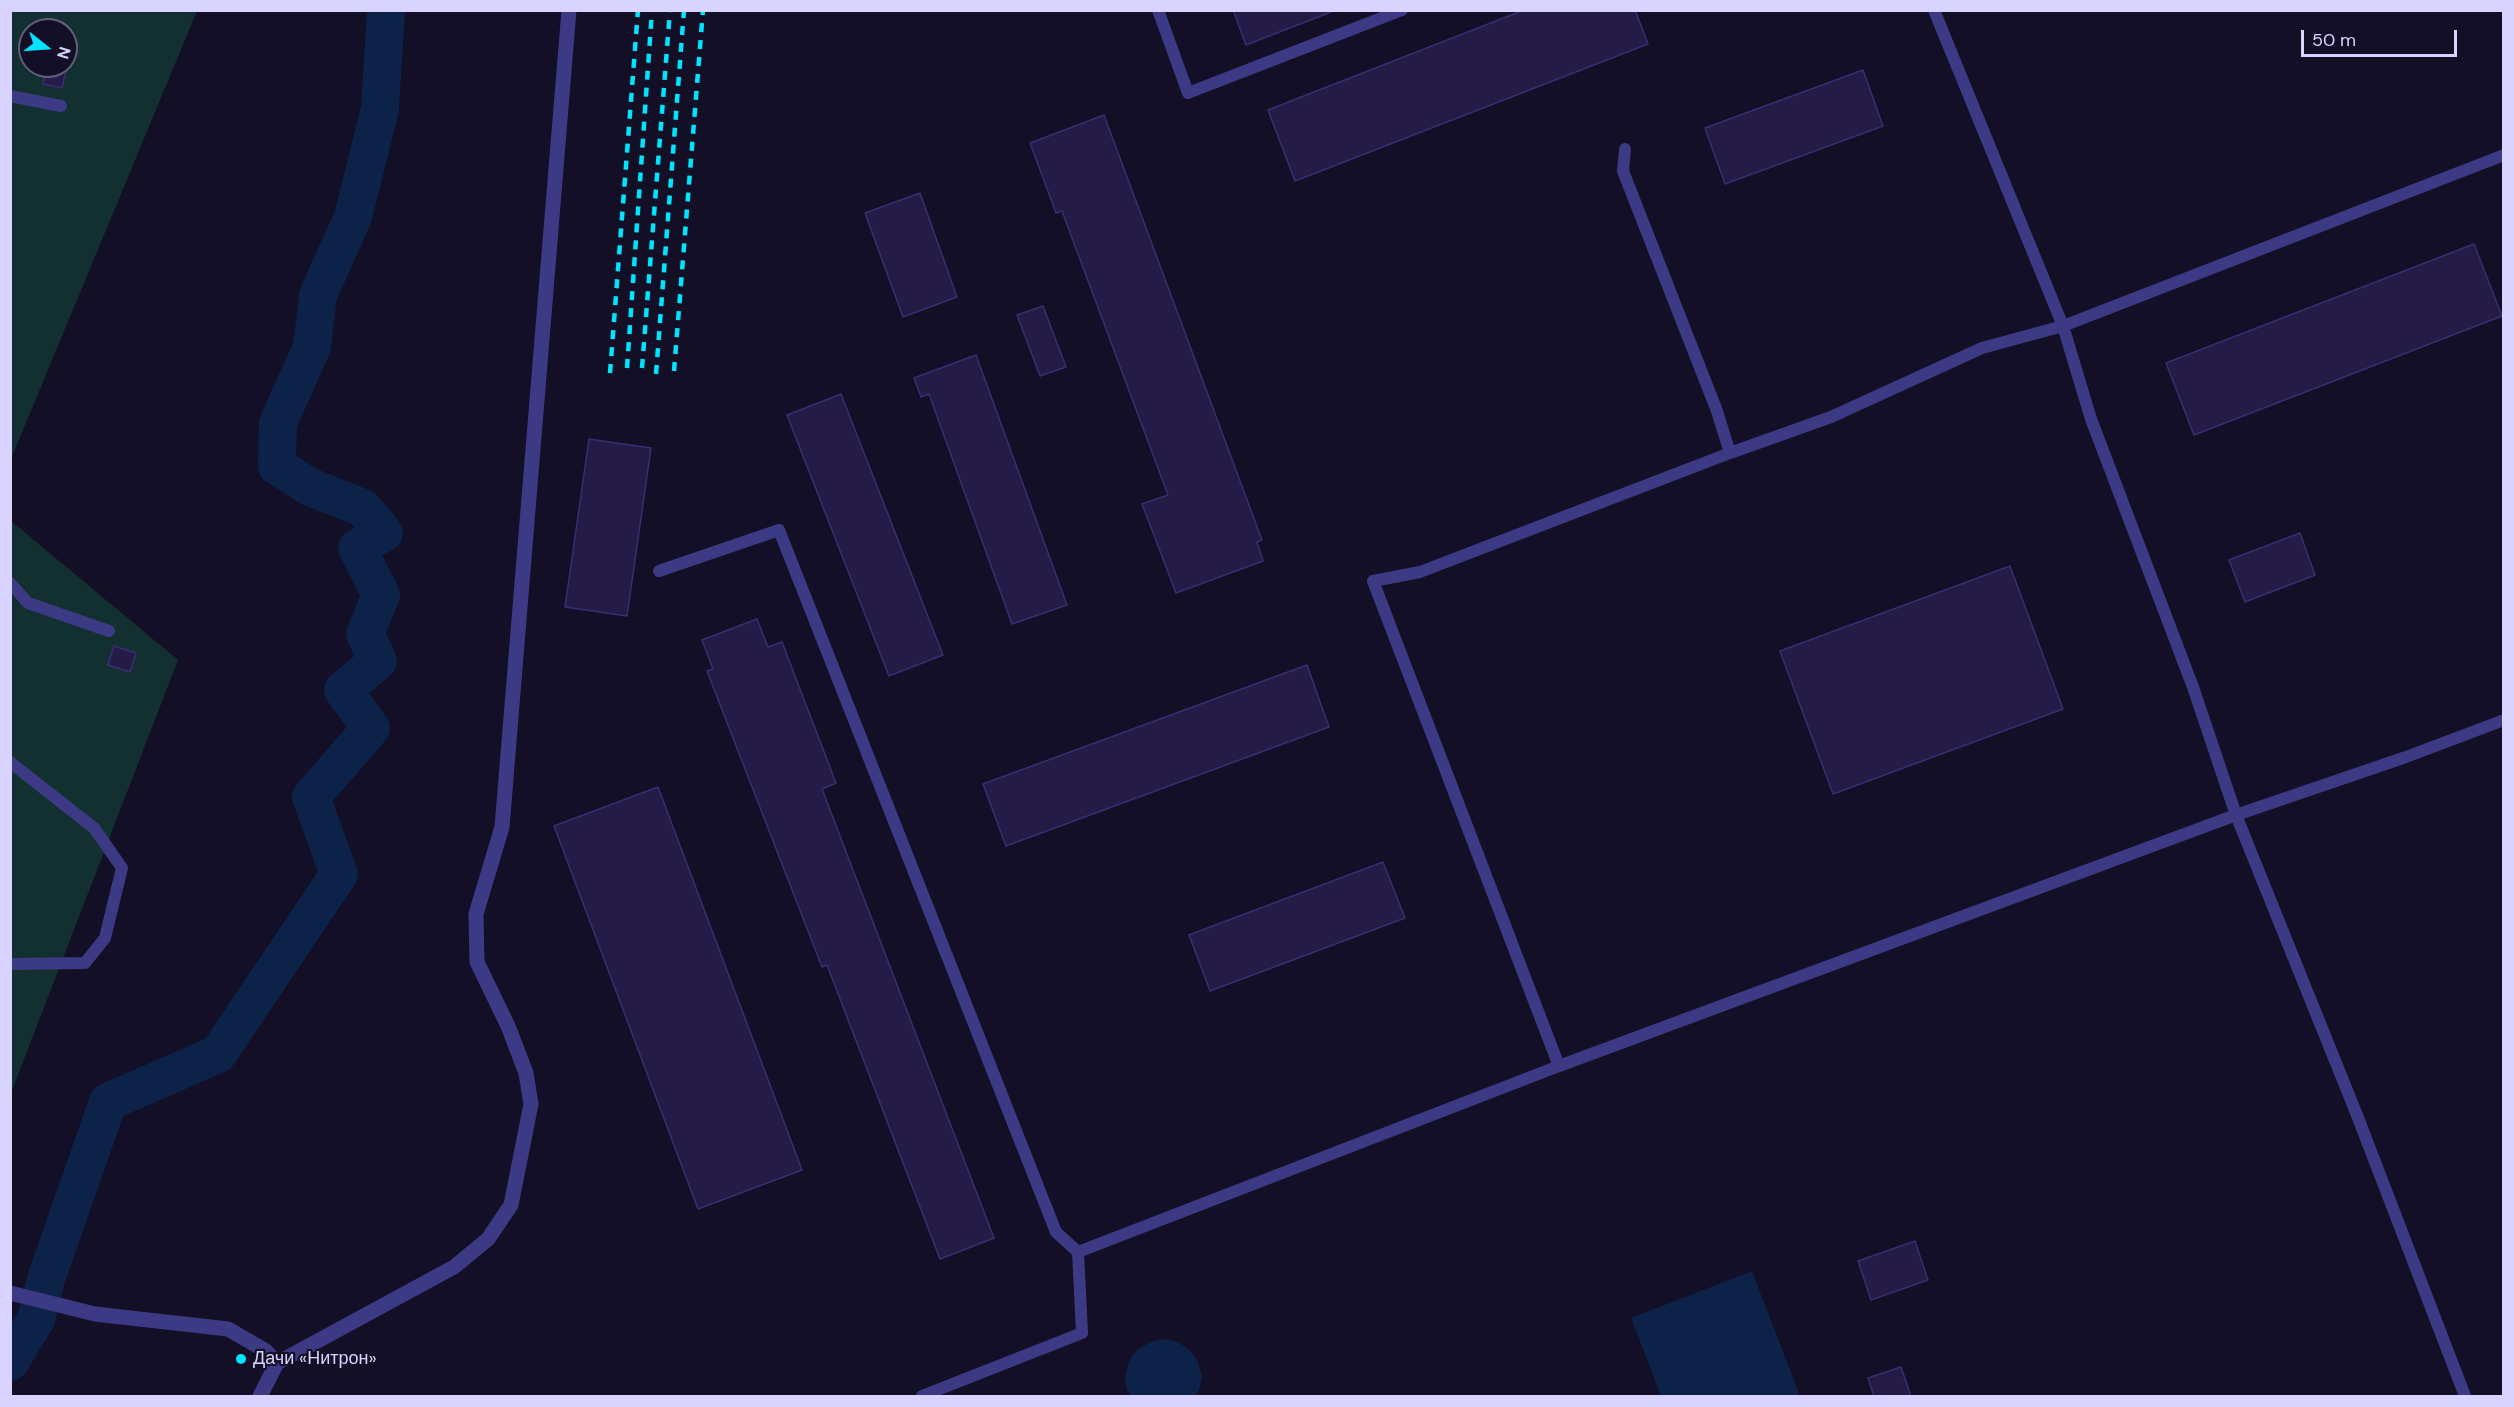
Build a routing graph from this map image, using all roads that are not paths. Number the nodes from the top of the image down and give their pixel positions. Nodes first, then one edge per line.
1 (569, 10) edge
2 (1158, 10) edge
3 (1402, 10) edge
4 (1934, 10) edge
5 (10, 96) edge
6 (61, 106) dead end
7 (1625, 149) dead end
8 (2504, 155) edge
9 (2063, 326) junction
10 (1730, 453) junction
11 (659, 571) dead end
12 (10, 583) edge
13 (109, 631) dead end
14 (2504, 720) edge
15 (10, 762) edge
16 (2236, 815) junction
17 (10, 964) edge
18 (1559, 1066) junction
19 (1078, 1252) junction
20 (10, 1293) edge
21 (277, 1363) junction
22 (260, 1396) edge
23 (922, 1396) edge
24 (2465, 1396) edge

1 - 21 street
2 - 3 lane
4 - 9 lane
5 - 6 lane
7 - 10 lane
8 - 9 lane
9 - 10 lane
9 - 16 lane
10 - 18 lane
11 - 19 lane
12 - 13 lane
14 - 16 lane
15 - 17 lane
16 - 18 lane
16 - 24 lane
18 - 19 lane
19 - 23 lane
20 - 21 street
21 - 22 street

